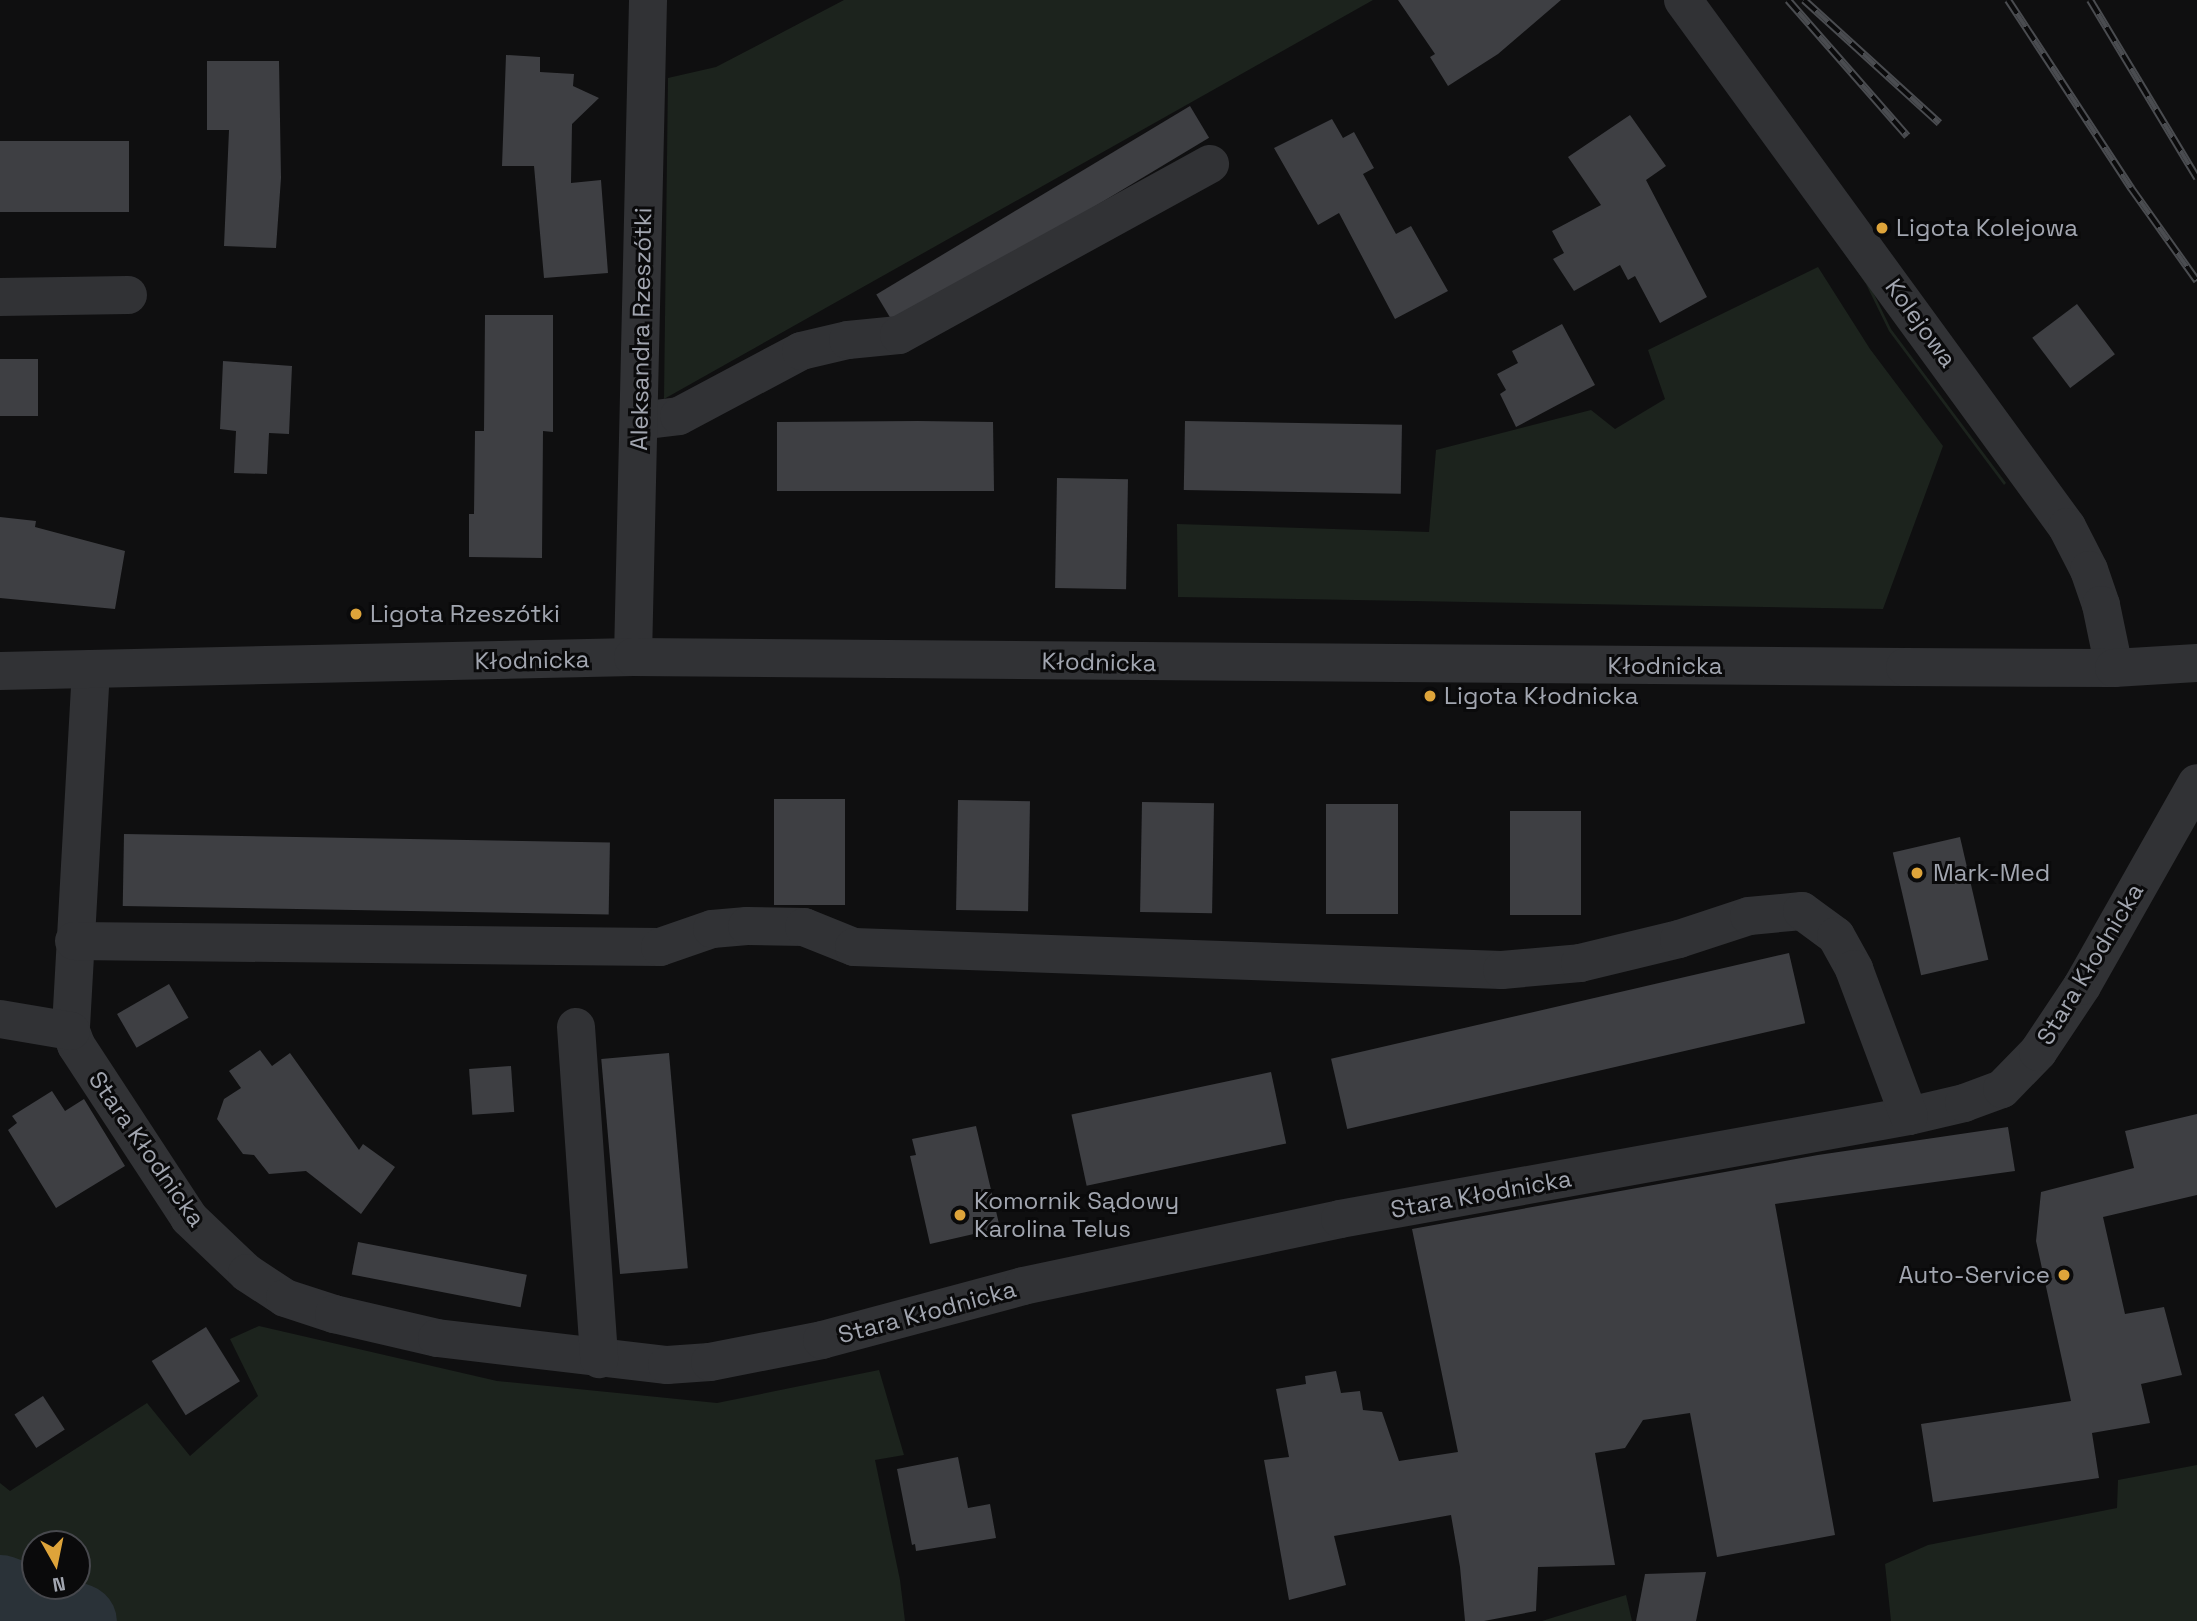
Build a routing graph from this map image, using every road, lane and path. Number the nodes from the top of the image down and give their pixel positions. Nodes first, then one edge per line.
1 (648, 0) edge
2 (1683, 0) edge
3 (1210, 164) dead end
4 (128, 295) dead end
5 (0, 297) edge
6 (639, 421) junction
7 (633, 657) junction
8 (2197, 663) edge
9 (2114, 668) junction
10 (91, 669) junction
11 (0, 671) edge
12 (2197, 783) edge
13 (74, 941) junction
14 (0, 1019) edge
15 (576, 1027) dead end
16 (71, 1031) junction
17 (1909, 1116) junction
18 (599, 1359) junction

1 - 6 street, Aleksandra Rzeszótki
2 - 9 street, Kolejowa
3 - 6 street
4 - 5 street
6 - 7 street, Aleksandra Rzeszótki
7 - 9 street, Kłodnicka
7 - 10 street, Kłodnicka
8 - 9 street, Kłodnicka
10 - 11 street, Kłodnicka
10 - 13 street, Stara Kłodnicka
12 - 17 street, Stara Kłodnicka
13 - 16 street, Stara Kłodnicka
13 - 17 street
14 - 16 street
15 - 18 street
16 - 18 street, Stara Kłodnicka
17 - 18 street, Stara Kłodnicka

